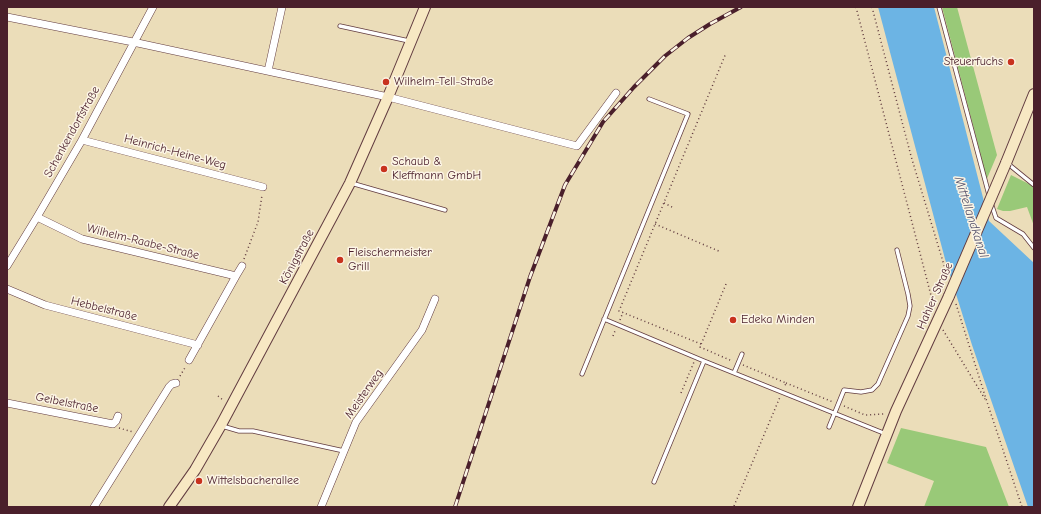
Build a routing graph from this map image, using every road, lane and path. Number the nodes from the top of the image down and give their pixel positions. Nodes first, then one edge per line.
1 (153, 7) edge
2 (282, 7) edge
3 (425, 7) edge
4 (856, 7) edge
5 (872, 7) edge
6 (939, 7) edge
7 (7, 17) edge
8 (340, 26) dead end
9 (133, 42) junction
10 (411, 42) junction
11 (726, 53) dead end
12 (268, 71) junction
13 (616, 93) dead end
14 (1034, 94) edge
15 (388, 97) junction
16 (649, 99) dead end
17 (82, 140) junction
18 (1006, 163) junction
19 (350, 183) junction
20 (1034, 185) edge
21 (263, 187) joint
22 (664, 203) junction
23 (674, 208) dead end
24 (445, 210) dead end
25 (38, 217) junction
26 (655, 224) junction
27 (1034, 248) edge
28 (897, 250) dead end
29 (721, 252) dead end
30 (7, 266) edge
31 (242, 266) joint
32 (236, 276) junction
33 (948, 278) dead end
34 (726, 284) dead end
35 (7, 289) edge
36 (952, 298) junction
37 (435, 299) dead end
38 (604, 319) junction
39 (938, 321) junction
40 (701, 344) junction
41 (198, 345) junction
42 (742, 354) dead end
43 (695, 358) junction
44 (189, 360) joint
45 (704, 362) junction
46 (738, 363) junction
47 (734, 373) junction
48 (582, 374) dead end
49 (176, 383) joint
50 (681, 393) dead end
51 (782, 393) junction
52 (987, 402) junction
53 (7, 403) edge
54 (835, 414) junction
55 (118, 416) dead end
56 (113, 424) junction
57 (221, 425) junction
58 (829, 427) dead end
59 (140, 433) junction
60 (887, 434) junction
61 (344, 451) junction
62 (654, 482) dead end
63 (734, 506) edge
64 (94, 507) edge
65 (169, 507) edge
66 (321, 507) edge
67 (858, 507) edge
68 (1022, 507) edge

1 - 9 street, Schenkendorfstraße
2 - 12 street
3 - 10 main road, Königstraße
4 - 39 path
5 - 33 path
6 - 27 lane
7 - 9 street
8 - 10 lane
9 - 12 street
9 - 17 street, Schenkendorfstraße
10 - 15 main road, Königstraße
11 - 22 path
12 - 15 street
13 - 15 street
14 - 18 main road, Hahler Straße
15 - 19 main road, Königstraße
16 - 38 lane
17 - 21 street, Heinrich-Heine-Weg
17 - 25 street, Schenkendorfstraße
18 - 20 lane
18 - 36 main road, Hahler Straße, bridge
19 - 24 lane
19 - 57 main road, Königstraße
21 - 31 path
22 - 23 path
22 - 26 path
25 - 30 street, Schenkendorfstraße
25 - 32 street, Wilhelm-Raabe-Straße
26 - 29 path
26 - 40 path
28 - 54 lane
31 - 32 street
32 - 41 street
34 - 40 path
35 - 41 street, Hebbelstraße
36 - 39 main road, Hahler Straße
36 - 52 path
37 - 61 street, Meisterweg
38 - 43 lane
38 - 48 lane
39 - 52 path
39 - 60 main road, Hahler Straße
40 - 46 path
41 - 44 street
42 - 46 lane
43 - 45 lane
43 - 50 path
44 - 49 path
45 - 47 lane
45 - 62 lane
46 - 47 lane
46 - 51 path
47 - 51 lane
49 - 59 street
51 - 54 lane
51 - 63 path
52 - 68 path
53 - 56 street, Geibelstraße
54 - 58 lane
54 - 60 lane
55 - 56 street, Geibelstraße
56 - 59 path
57 - 61 lane
57 - 65 main road, Königstraße
59 - 64 street
60 - 67 main road, Hahler Straße
61 - 66 street, Meisterweg

